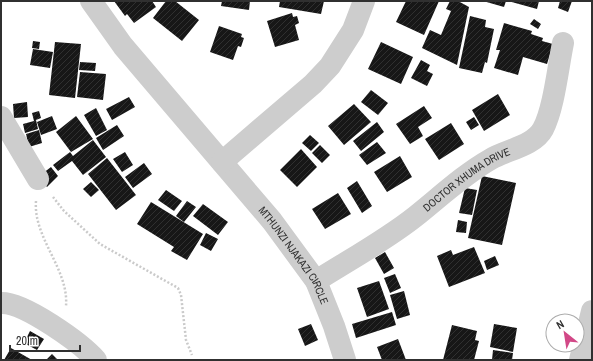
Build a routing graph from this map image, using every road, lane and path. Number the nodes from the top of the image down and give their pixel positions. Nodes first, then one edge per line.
1 (91, 1) edge
2 (364, 1) edge
3 (563, 43) dead end
4 (1, 117) edge
5 (222, 162) junction
6 (38, 179) junction
7 (316, 281) junction
8 (1, 303) edge
9 (592, 311) edge
10 (56, 327) junction
11 (192, 354) dead end
12 (96, 360) edge
13 (345, 360) edge
14 (580, 360) edge

1 - 5 street, MTHUNZI NJAKAZI CIRCLE
2 - 5 street
3 - 7 street, DOCTOR XHUMA DRIVE
4 - 6 street
5 - 7 street, MTHUNZI NJAKAZI CIRCLE
6 - 10 path
6 - 11 path
7 - 13 street, MTHUNZI NJAKAZI CIRCLE
8 - 10 street
9 - 14 street
10 - 12 street

